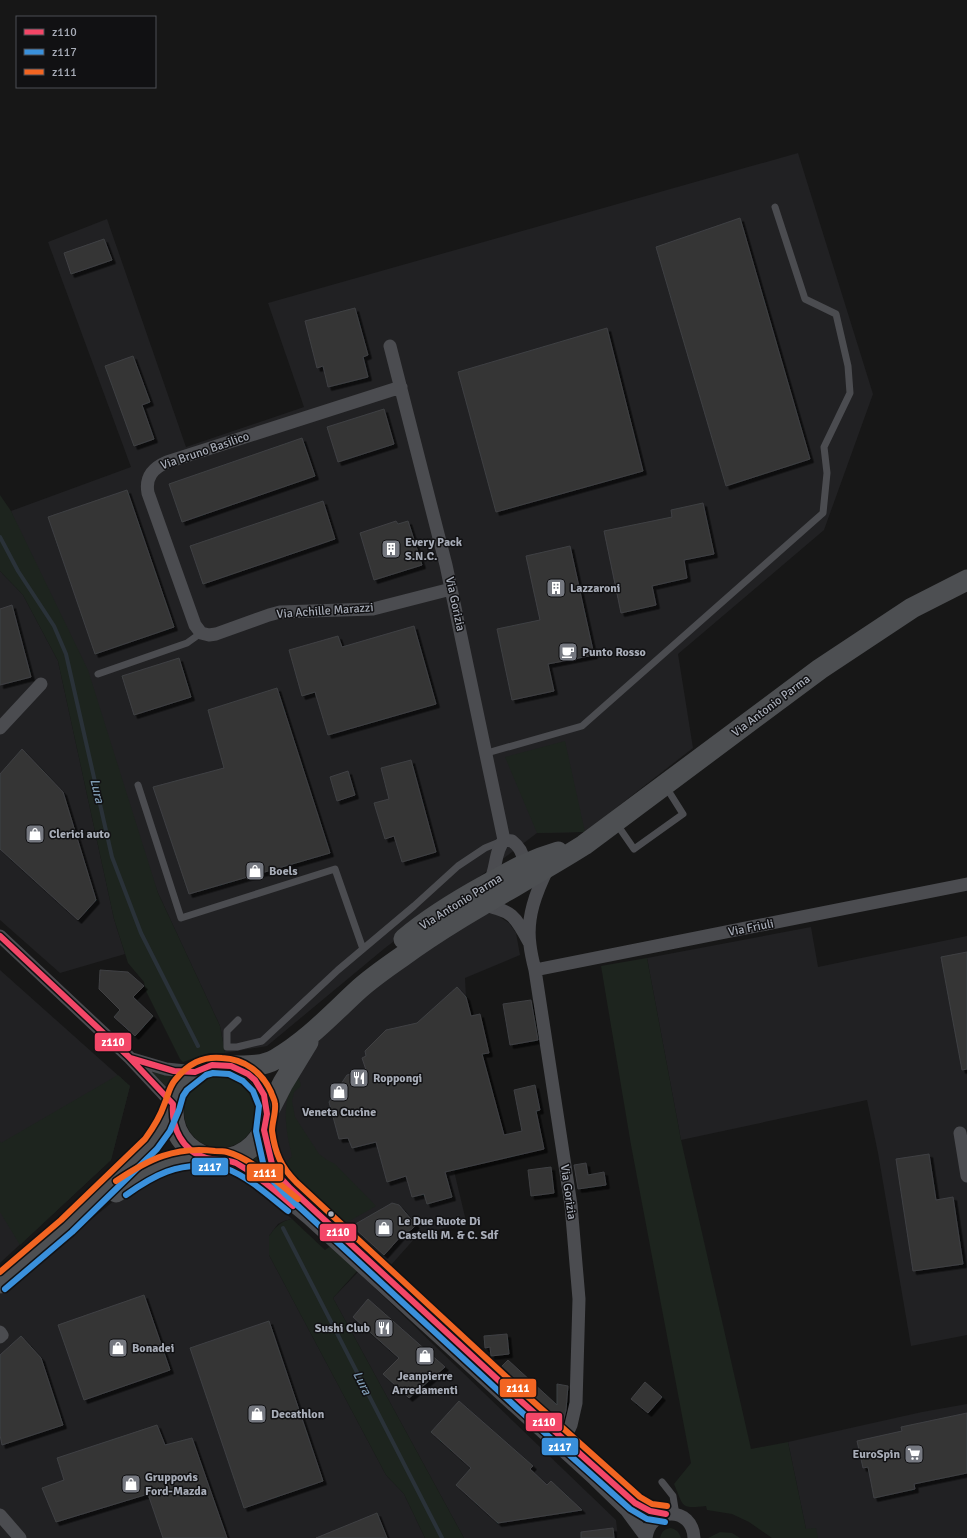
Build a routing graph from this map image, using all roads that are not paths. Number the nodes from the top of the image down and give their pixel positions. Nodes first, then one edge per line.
1 (775, 207) dead end
2 (390, 346) dead end
3 (401, 387) junction
4 (967, 580) edge
5 (452, 589) junction
6 (201, 633) junction
7 (98, 674) dead end
8 (41, 684) dead end
9 (0, 728) edge
10 (486, 753) junction
11 (138, 785) dead end
12 (665, 785) junction
13 (616, 822) junction
14 (504, 840) junction
15 (584, 845) junction
16 (523, 864) junction
17 (548, 868) junction
18 (489, 883) junction
19 (967, 884) edge
20 (480, 905) junction
21 (0, 936) edge
22 (529, 944) junction
23 (363, 949) junction
24 (535, 970) junction
25 (358, 990) junction
26 (238, 1020) dead end
27 (318, 1028) junction
28 (130, 1058) junction
29 (231, 1066) junction
30 (194, 1072) junction
31 (172, 1106) junction
32 (265, 1122) junction
33 (960, 1134) dead end
34 (204, 1157) junction
35 (225, 1159) junction
36 (967, 1176) edge
37 (66, 1226) junction
38 (0, 1283) edge
39 (0, 1332) edge
40 (0, 1337) edge
41 (564, 1440) junction
42 (662, 1482) dead end
43 (0, 1515) edge
44 (671, 1515) junction
45 (646, 1537) edge
46 (20, 1538) edge
47 (694, 1538) edge

1 - 10 lane
2 - 3 street, Via Gorizia
3 - 5 street, Via Gorizia
3 - 6 street, Via Bruno Basilico
4 - 12 main road, Via Antonio Parma
5 - 6 street, Via Achille Marazzi
5 - 10 street, Via Gorizia
6 - 7 lane
8 - 9 street
10 - 14 street, Via Gorizia
11 - 23 lane
12 - 13 main road, Via Antonio Parma
12 - 13 lane
13 - 15 main road, Via Antonio Parma
14 - 16 street
14 - 18 street
14 - 23 lane
15 - 16 main road, Via Antonio Parma
15 - 17 main road, Via Antonio Parma
16 - 18 main road, Via Antonio Parma
16 - 20 street
17 - 20 main road, Via Antonio Parma
17 - 22 street, Via Gorizia
18 - 25 main road, Via Antonio Parma
19 - 24 street, Via Friuli
20 - 22 street, Via Gorizia
20 - 25 main road, Via Antonio Parma
21 - 28 street
22 - 24 street, Via Gorizia
23 - 26 lane
24 - 41 street, Via Gorizia
25 - 27 main road, Via Antonio Parma
27 - 29 main road, Via Antonio Parma
27 - 32 main road, Via Antonio Parma
28 - 30 street
28 - 31 street
29 - 30 main road
29 - 32 main road
30 - 31 main road
31 - 34 main road
31 - 37 main road
32 - 35 main road
32 - 41 street
33 - 36 street
34 - 35 main road
34 - 37 main road
35 - 45 street
37 - 38 main road
39 - 40 street
41 - 44 street
42 - 44 lane
43 - 46 street
44 - 45 street
44 - 47 street

